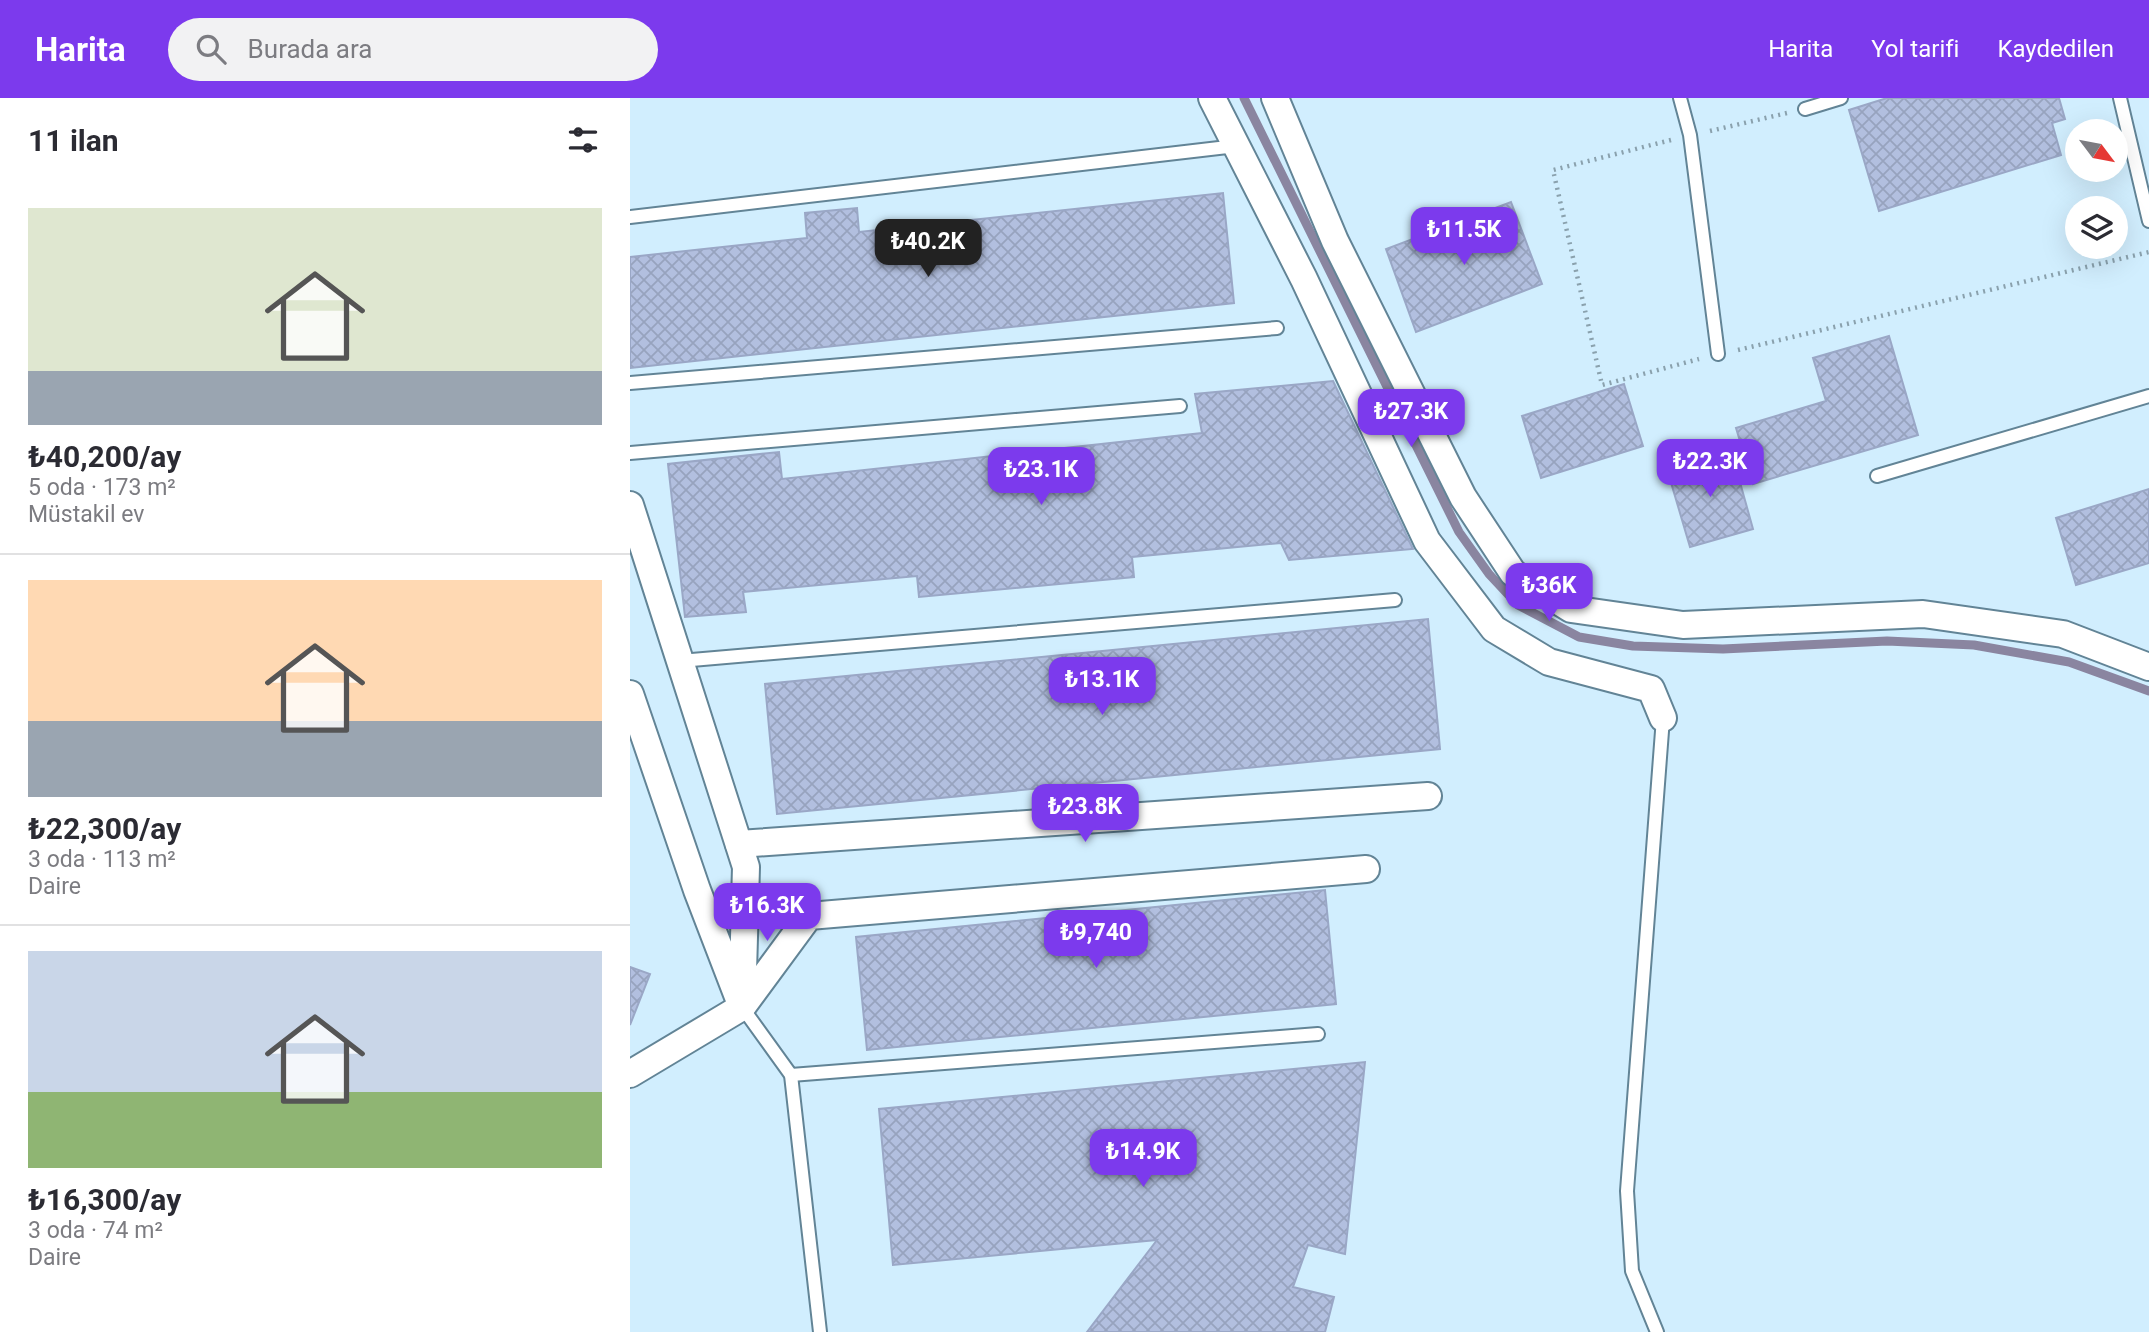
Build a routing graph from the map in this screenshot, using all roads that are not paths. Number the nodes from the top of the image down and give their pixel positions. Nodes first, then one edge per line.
1 (1212, 98) edge
2 (1275, 98) edge
3 (1680, 98) edge
4 (1841, 98) edge
5 (2120, 98) edge
6 (1805, 109) road end
7 (1236, 146) junction
8 (630, 217) edge
9 (2149, 221) edge
10 (1277, 328) dead end
11 (1718, 354) road end
12 (630, 383) edge
13 (2149, 396) edge
14 (1180, 406) dead end
15 (630, 453) edge
16 (1877, 476) dead end
17 (630, 505) edge
18 (1395, 600) dead end
19 (680, 661) junction
20 (2149, 667) edge
21 (630, 694) edge
22 (1663, 718) joint
23 (1428, 796) dead end
24 (739, 844) junction
25 (1366, 869) dead end
26 (742, 1007) junction
27 (1318, 1034) dead end
28 (630, 1073) edge
29 (791, 1075) junction
30 (820, 1332) edge
31 (1657, 1332) edge

1 - 7 street
2 - 20 street
3 - 11 lane
4 - 6 lane
5 - 9 lane
7 - 8 lane
7 - 22 street
10 - 12 lane
13 - 16 lane
14 - 15 lane
17 - 19 street
18 - 19 lane
19 - 24 street
21 - 26 street
22 - 31 lane
23 - 24 street
24 - 26 street
25 - 26 street
26 - 28 street
26 - 29 lane
27 - 29 lane
29 - 30 lane

